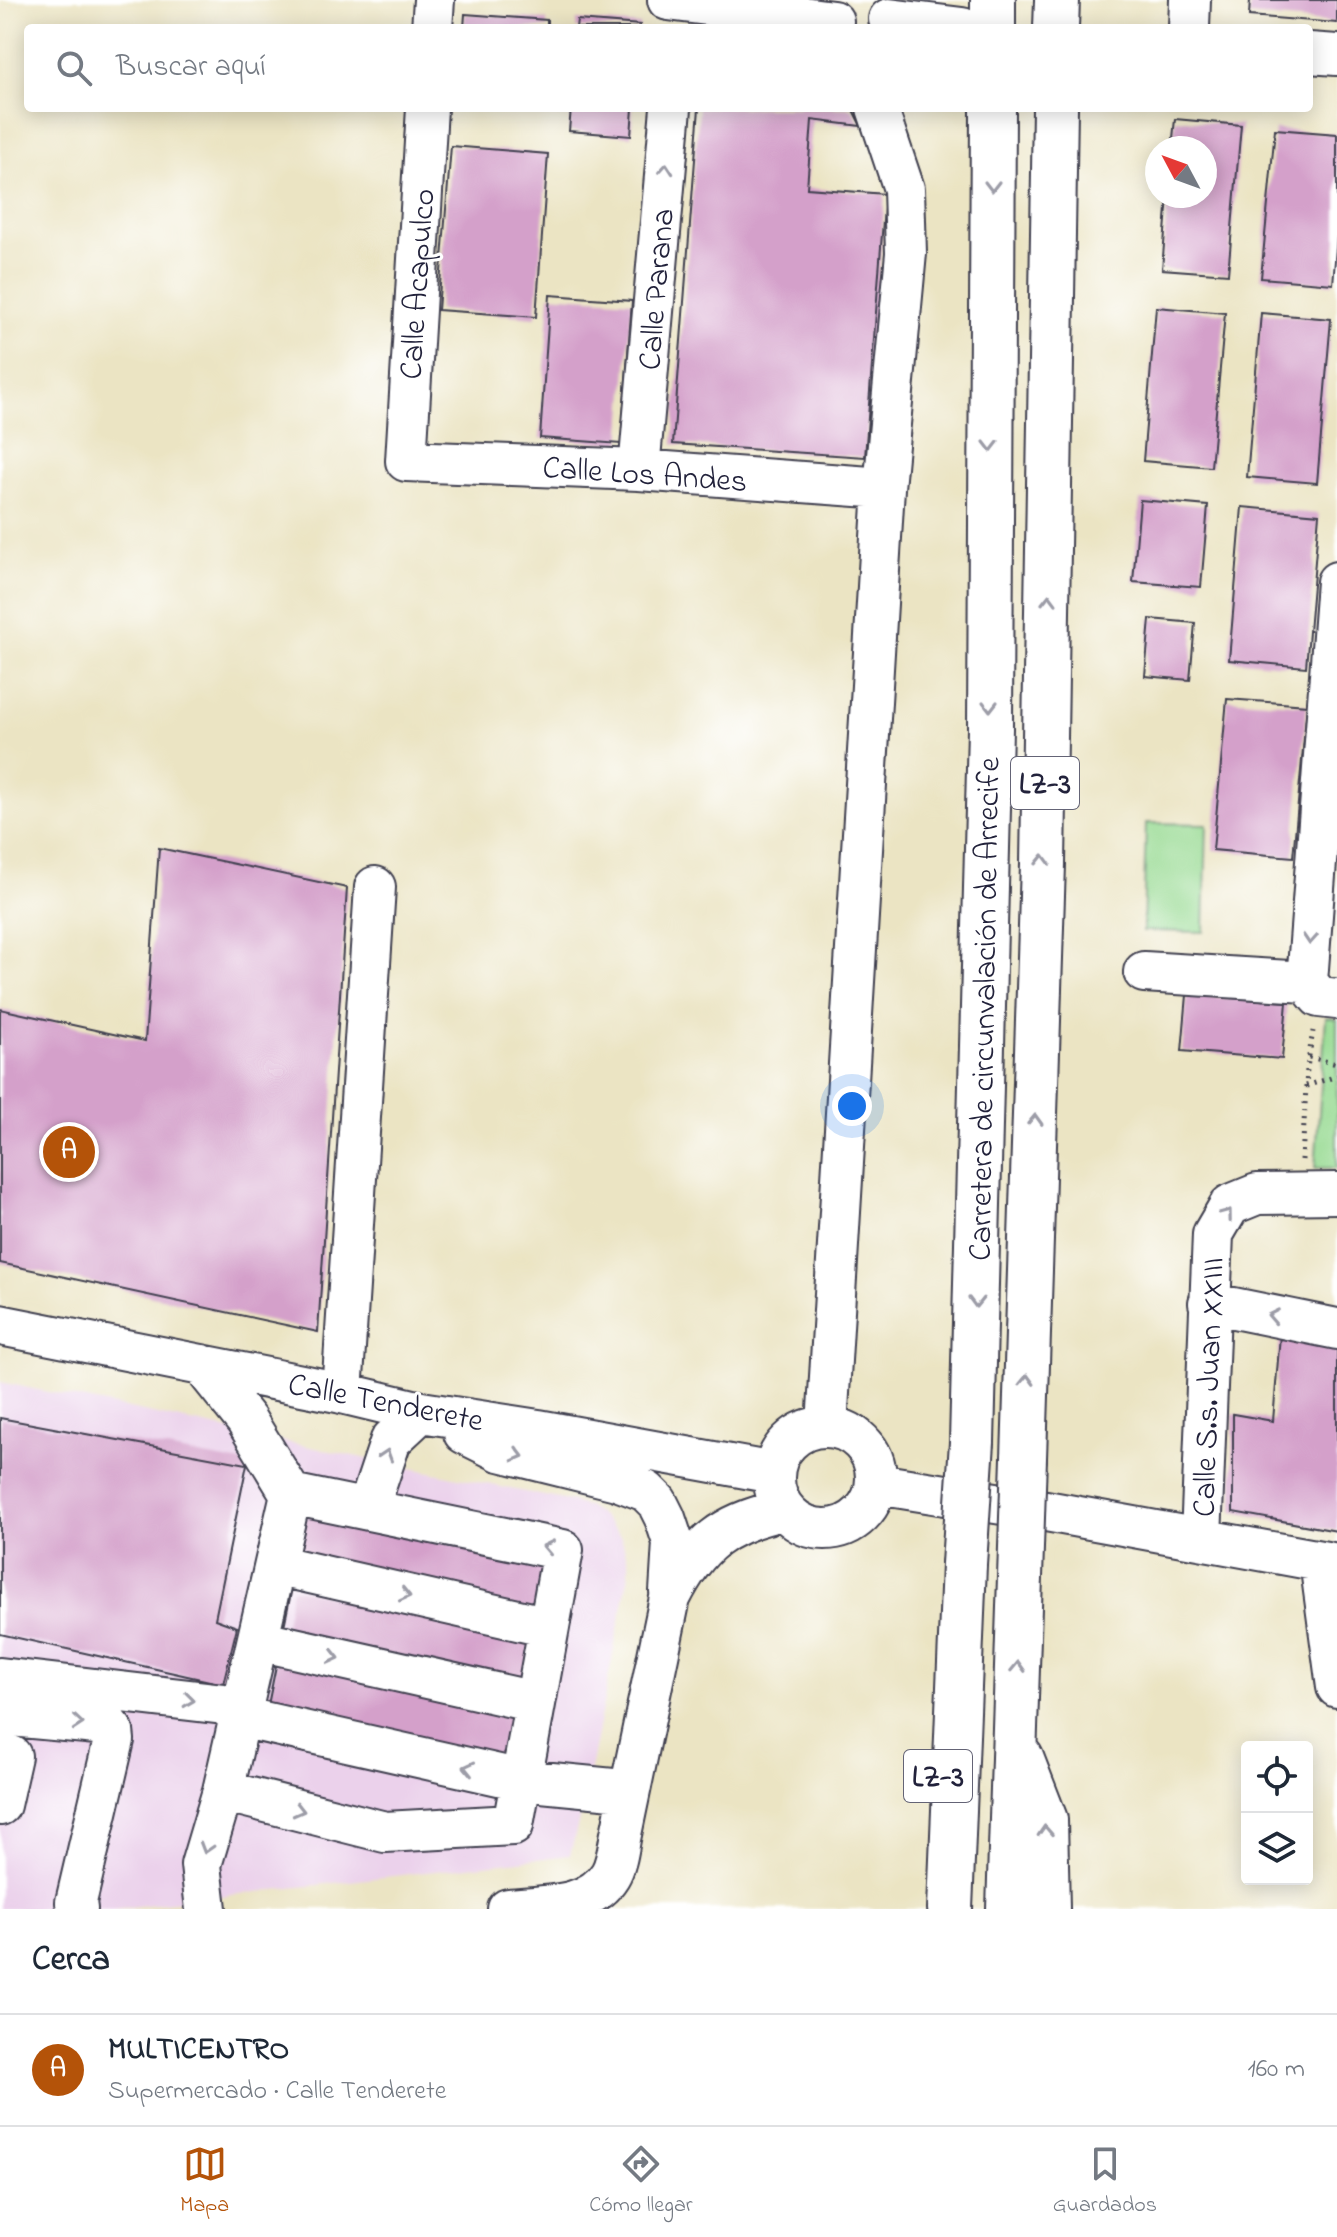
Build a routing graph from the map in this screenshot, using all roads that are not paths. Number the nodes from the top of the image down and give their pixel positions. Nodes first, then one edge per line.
1 (434, 0) edge
2 (668, 0) edge
3 (993, 0) edge
4 (1057, 0) edge
5 (1190, 0) edge
6 (681, 1) edge
7 (836, 16) edge
8 (894, 17) edge
9 (432, 24) edge
10 (678, 24) edge
11 (937, 24) edge
12 (993, 24) edge
13 (1056, 24) edge
14 (1189, 24) edge
15 (1313, 53) edge
16 (1337, 55) edge
17 (427, 112) edge
18 (671, 112) edge
19 (878, 112) edge
20 (993, 112) edge
21 (1055, 112) edge
22 (406, 461) joint
23 (639, 470) junction
24 (884, 488) junction
25 (1337, 582) edge
26 (375, 887) dead end
27 (1144, 972) dead end
28 (1322, 990) edge
29 (1318, 1193) edge
30 (1209, 1303) junction
31 (0, 1325) edge
32 (1337, 1329) edge
33 (202, 1365) junction
34 (342, 1393) junction
35 (421, 1412) junction
36 (827, 1426) junction
37 (877, 1484) junction
38 (779, 1492) junction
39 (291, 1494) junction
40 (368, 1509) junction
41 (1201, 1539) junction
42 (1328, 1563) edge
43 (275, 1565) junction
44 (670, 1598) junction
45 (549, 1627) junction
46 (258, 1640) junction
47 (959, 1643) junction
48 (0, 1678) edge
49 (1337, 1687) edge
50 (535, 1702) junction
51 (9, 1716) edge
52 (240, 1717) junction
53 (1015, 1745) junction
54 (6, 1754) edge
55 (521, 1780) junction
56 (223, 1791) junction
57 (629, 1794) junction
58 (0, 1805) edge
59 (549, 1907) edge
60 (77, 1909) edge
61 (206, 1909) edge
62 (508, 1909) edge
63 (923, 1909) edge
64 (950, 1909) edge
65 (1009, 1909) edge
66 (1047, 1909) edge

1 - 9 street
2 - 6 street
3 - 12 highway
4 - 13 highway
5 - 14 street
6 - 7 street
6 - 10 street
8 - 11 street
15 - 16 street
17 - 22 street, Calle Acapulco
23 -> 18 street, Calle Parana
19 - 24 street
20 -> 47 highway, Carretera de circunvalación de Arrecife / LZ-3, bridge
53 -> 21 highway, Carretera de circunvalación de Arrecife / LZ-3, bridge
22 - 23 street, Calle Los Andes
23 - 24 street, Calle Los Andes
24 - 36 street
25 -> 28 street
26 - 34 street
27 - 28 street
30 -> 29 street, Calle S.s. Juan XXIII
32 -> 30 street
30 - 41 street, Calle S.s. Juan XXIII
31 - 33 street, Calle Tenderete
33 - 34 street, Calle Tenderete
33 - 39 street
34 - 35 street, Calle Tenderete
35 - 38 street, Calle Tenderete
40 -> 35 street
35 -> 44 street
36 - 37 street
36 - 38 street
37 - 38 street
37 - 41 street
38 - 44 street
39 - 40 street
39 - 43 street
45 -> 40 street
41 - 42 street
42 - 49 street
43 -> 45 street
43 - 46 street
44 - 57 street
45 - 50 street
46 -> 50 street
46 - 52 street
47 - 63 highway, LZ-3
47 - 64 highway, Carretera de circunvalación de Arrecife / LZ-3
48 -> 52 street
50 - 55 street
51 - 54 street
51 -> 60 street
55 -> 52 street
52 - 56 street
53 - 65 highway, Carretera de circunvalación de Arrecife / LZ-3
66 -> 53 highway, LZ-3
54 - 58 street
56 -> 55 street
55 - 57 street
56 -> 61 street
57 - 59 street
59 - 62 street

